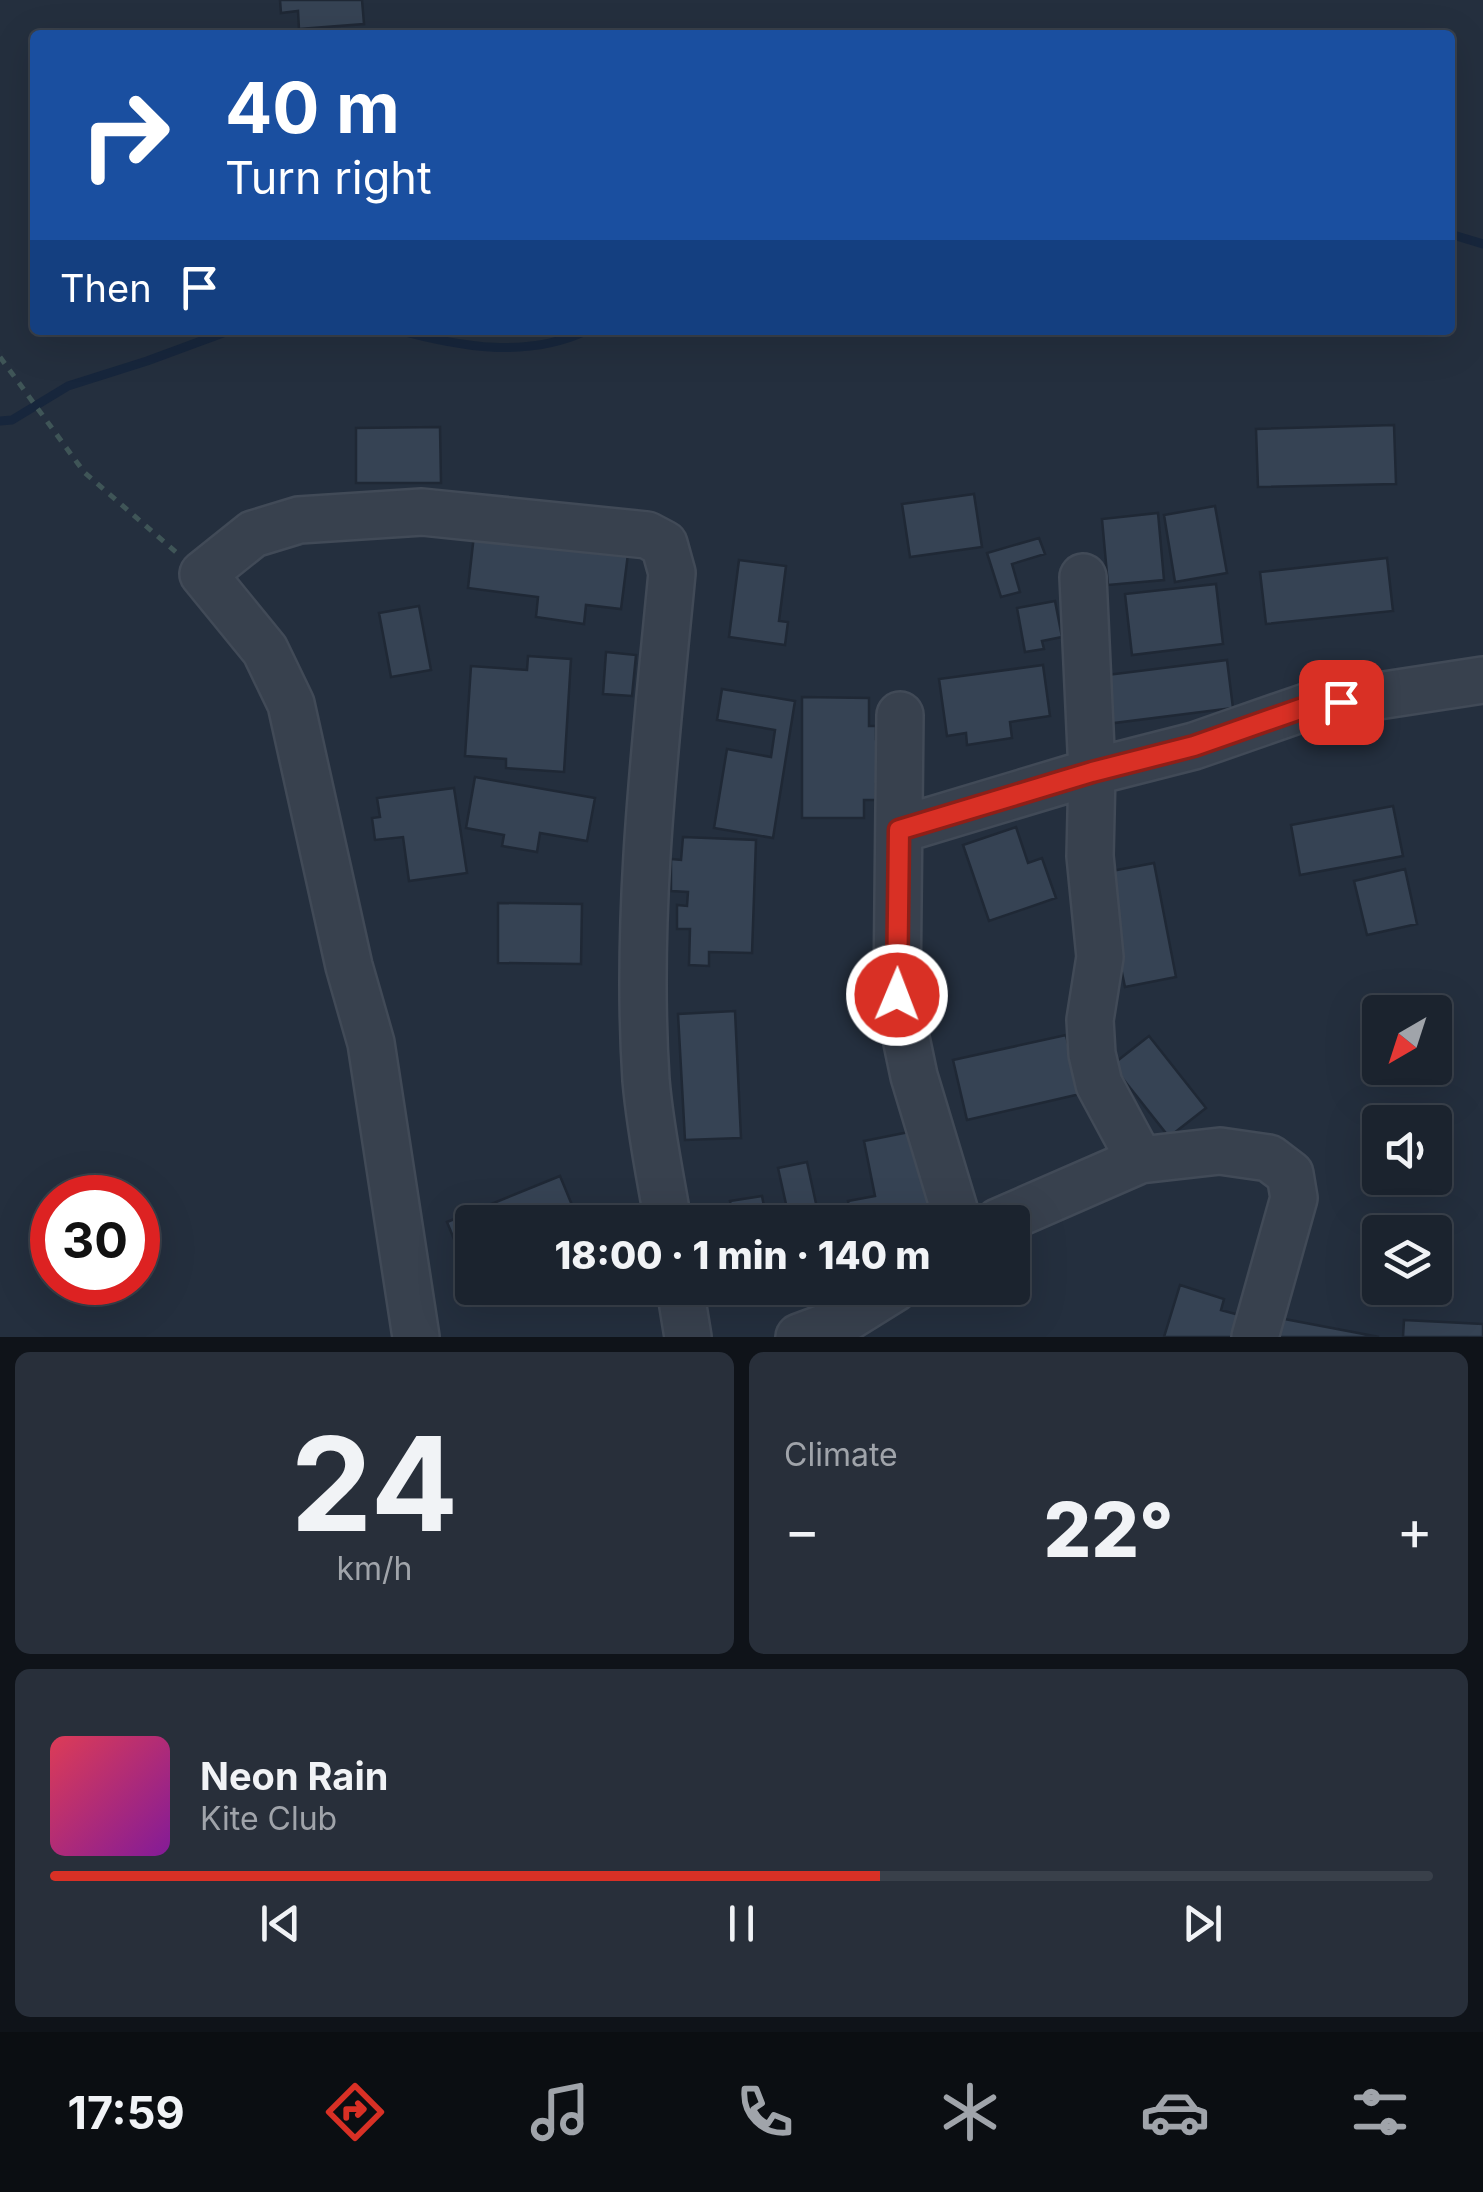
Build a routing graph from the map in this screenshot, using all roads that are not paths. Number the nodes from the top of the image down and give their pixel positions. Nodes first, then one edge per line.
1 (1083, 578) dead end
2 (1483, 680) edge
3 (900, 715) dead end
4 (1092, 772) junction
5 (899, 830) junction
6 (1140, 1160) junction
7 (665, 1205) edge
8 (953, 1205) edge
9 (1030, 1208) edge
10 (683, 1305) edge
11 (867, 1305) edge
12 (416, 1337) edge
13 (688, 1337) edge
14 (799, 1337) edge
15 (1255, 1337) edge

1 - 4 street
2 - 4 street
3 - 5 street
4 - 5 street
4 - 6 street
5 - 8 street
6 - 9 street
6 - 15 street
7 - 12 street
10 - 13 street
11 - 14 street

